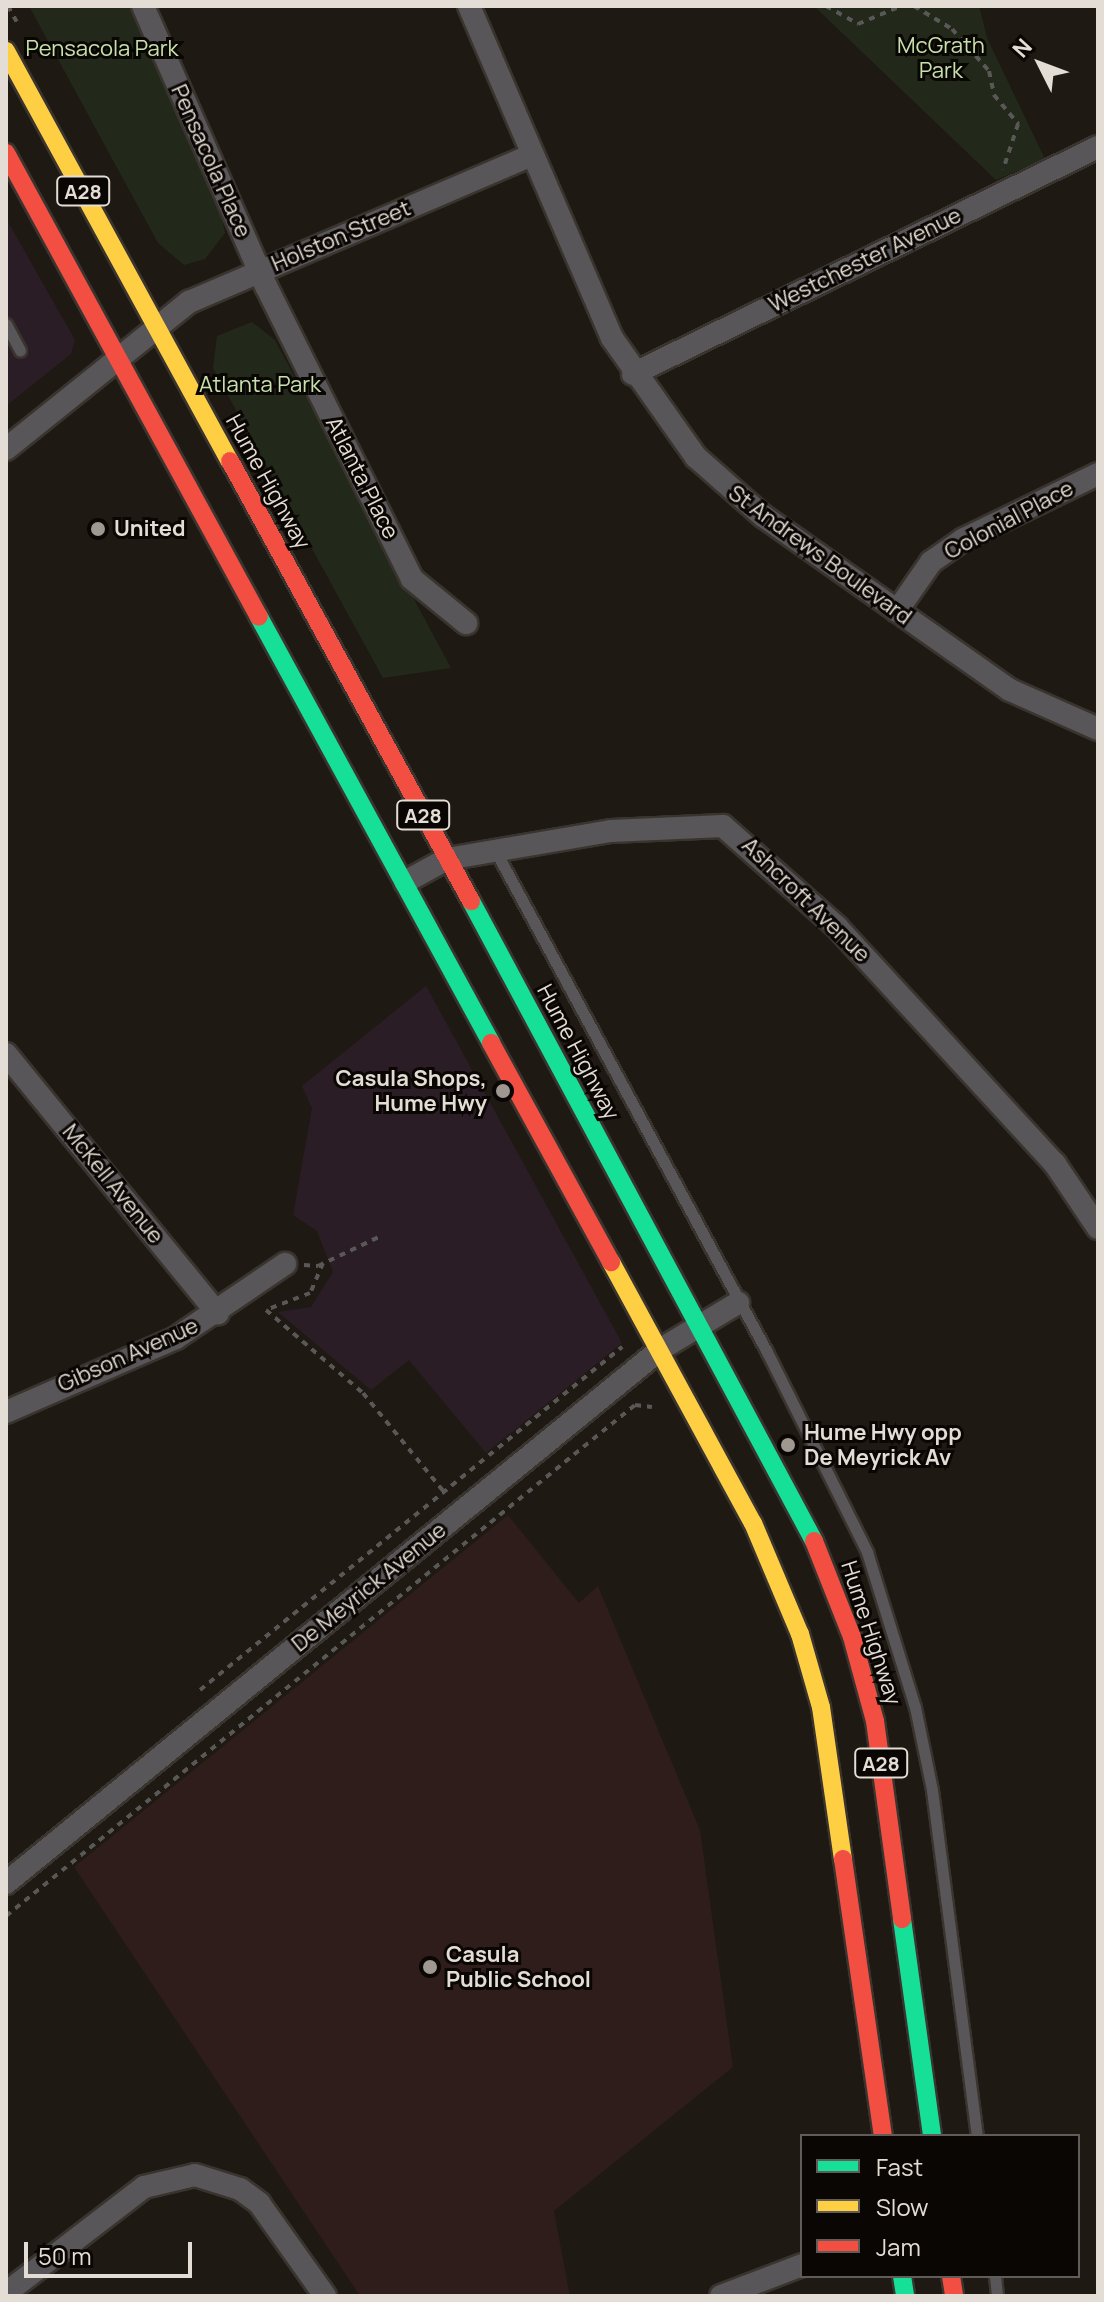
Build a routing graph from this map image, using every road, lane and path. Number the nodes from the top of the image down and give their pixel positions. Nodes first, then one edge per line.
1 (143, 6) edge
2 (469, 6) edge
3 (826, 6) edge
4 (901, 6) edge
5 (914, 6) edge
6 (6, 51) edge
7 (1098, 147) edge
8 (6, 153) edge
9 (530, 156) junction
10 (1012, 188) junction
11 (259, 271) junction
12 (6, 324) edge
13 (157, 325) junction
14 (20, 350) dead end
15 (117, 358) junction
16 (633, 374) junction
17 (6, 449) edge
18 (1098, 474) edge
19 (897, 611) junction
20 (466, 623) dead end
21 (1098, 729) edge
22 (496, 852) junction
23 (447, 859) junction
24 (405, 882) junction
25 (6, 1054) edge
26 (1098, 1228) edge
27 (381, 1236) dead end
28 (323, 1263) junction
29 (285, 1264) joint
30 (738, 1303) junction
31 (218, 1314) junction
32 (701, 1322) junction
33 (626, 1344) dead end
34 (661, 1349) junction
35 (660, 1411) dead end
36 (6, 1412) edge
37 (444, 1492) junction
38 (200, 1690) dead end
39 (6, 1883) edge
40 (6, 1916) edge
41 (883, 2134) edge
42 (932, 2134) edge
43 (977, 2134) edge
44 (800, 2266) edge
45 (6, 2293) edge
46 (325, 2296) edge
47 (721, 2296) edge

1 - 11 street, Pensacola Place
2 - 9 street, St Andrews Boulevard
3 - 4 path
5 - 10 path
6 - 13 highway, Hume Highway / A28
7 - 10 street, Westchester Avenue
8 - 15 highway, A28
9 - 11 street, Holston Street
9 - 16 street, St Andrews Boulevard
10 - 16 street, Westchester Avenue
11 - 13 street, Holston Street
11 - 20 street, Atlanta Place
12 - 14 lane
13 - 15 street, Holston Street
13 - 23 highway, Hume Highway / A28
15 - 17 street, Holston Street
15 - 24 highway, A28
16 - 19 street, St Andrews Boulevard
18 - 19 street, Colonial Place
19 - 21 street, St Andrews Boulevard
22 - 23 street, Ashcroft Avenue
22 - 26 street, Ashcroft Avenue
22 - 30 lane
23 - 24 street, Ashcroft Avenue
23 - 32 highway, Hume Highway / A28
24 - 34 highway, A28
25 - 31 street, McKell Avenue
27 - 28 path
28 - 29 path
28 - 37 path
29 - 31 street, Gibson Avenue
30 - 32 street, De Meyrick Avenue
30 - 43 lane
31 - 36 street, Gibson Avenue
32 - 34 street, De Meyrick Avenue
32 - 42 highway, Hume Highway / A28
33 - 37 path
34 - 39 street, De Meyrick Avenue
34 - 41 highway, A28
35 - 40 path, De Meyrick Avenue
37 - 38 path
44 - 47 street
45 - 46 street

